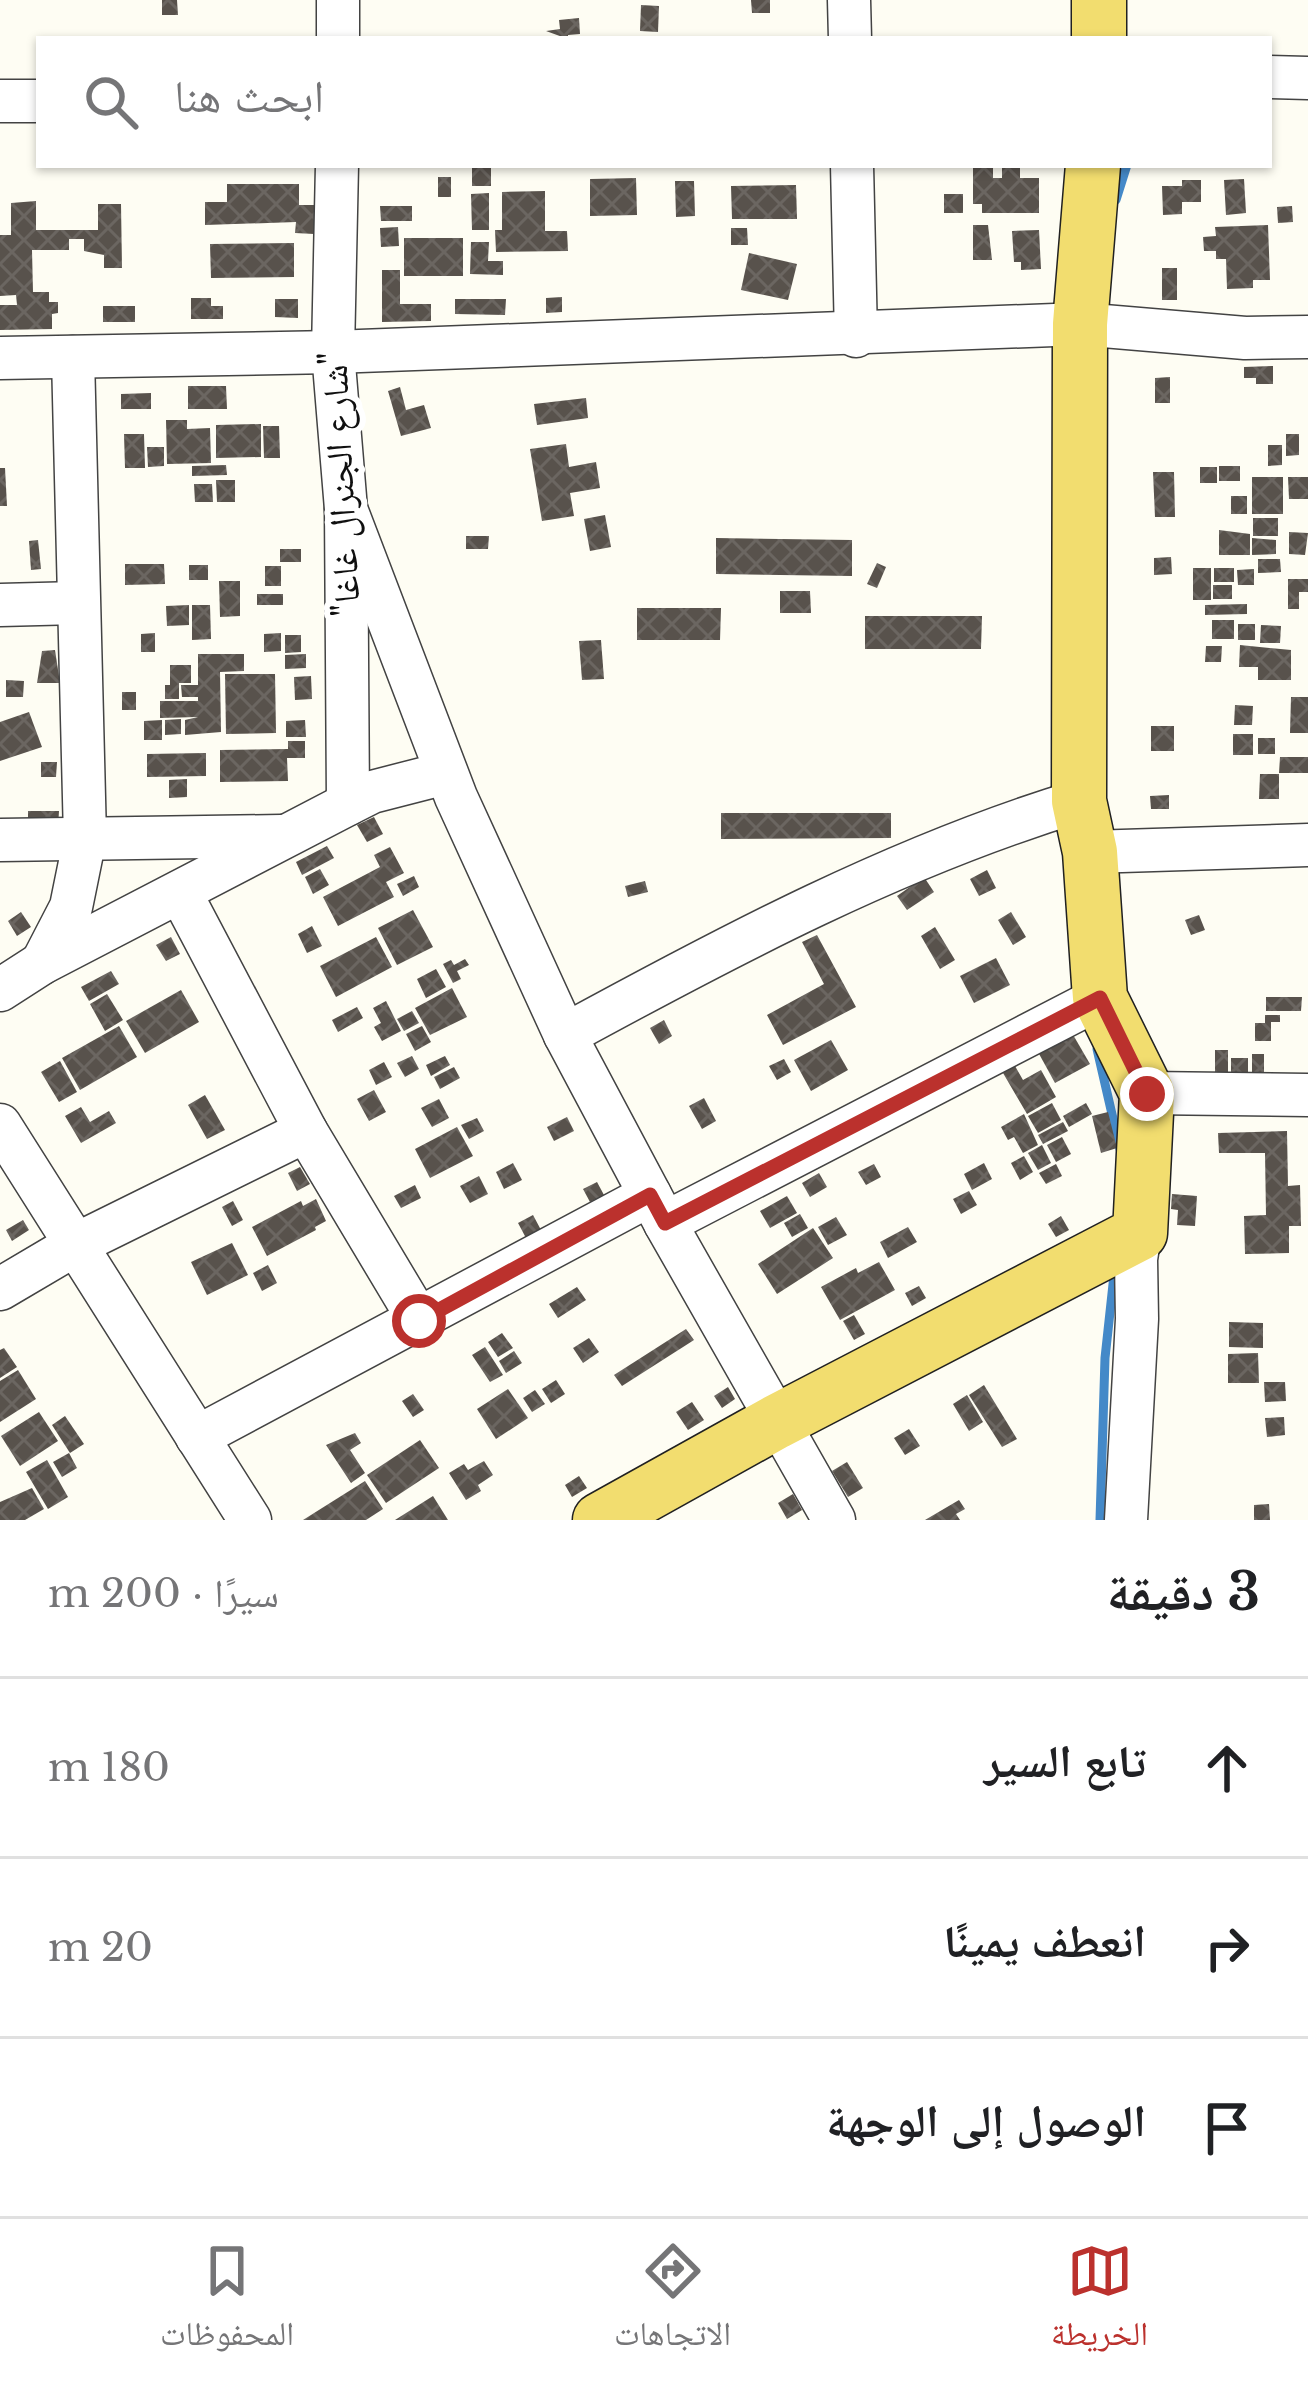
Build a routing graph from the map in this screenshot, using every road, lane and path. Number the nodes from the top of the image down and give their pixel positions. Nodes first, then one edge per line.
1 (338, 0) edge
2 (849, 0) edge
3 (1099, 0) edge
4 (338, 36) edge
5 (850, 36) edge
6 (1099, 36) edge
7 (1272, 77) edge
8 (1308, 78) edge
9 (36, 100) edge
10 (0, 101) edge
11 (337, 168) edge
12 (852, 168) edge
13 (1093, 168) edge
14 (1080, 324) junction
15 (856, 336) junction
16 (1308, 337) edge
17 (333, 352) junction
18 (73, 357) junction
19 (0, 358) edge
20 (346, 509) junction
21 (78, 603) junction
22 (0, 605) edge
23 (446, 773) junction
24 (348, 804) junction
25 (1085, 826) junction
26 (291, 836) junction
27 (85, 838) junction
28 (0, 840) edge
29 (1308, 845) edge
30 (181, 892) junction
31 (42, 963) junction
32 (0, 990) edge
33 (1100, 998) junction
34 (565, 1035) junction
35 (1147, 1094) junction
36 (1308, 1095) edge
37 (0, 1125) edge
38 (306, 1131) junction
39 (657, 1209) junction
40 (1140, 1233) junction
41 (74, 1246) junction
42 (0, 1288) edge
43 (419, 1321) junction
44 (776, 1422) junction
45 (197, 1437) junction
46 (250, 1520) edge
47 (599, 1520) edge
48 (834, 1520) edge
49 (1126, 1520) edge

1 - 4 street
2 - 5 street
3 - 6 main road
7 - 8 street
9 - 10 street
11 - 17 street, "شارع الجنرال غاغا"
12 - 15 street
13 - 14 main road
14 - 15 street
14 - 16 street
14 - 25 main road
15 - 17 street
17 - 18 street
17 - 20 street, "شارع الجنرال غاغا"
18 - 19 street
18 - 21 street
20 - 23 street
20 - 24 street, "شارع الجنرال غاغا"
21 - 22 street
21 - 27 street
23 - 24 street
23 - 34 street
24 - 26 street
25 - 29 street
25 - 33 main road
25 - 34 street
26 - 27 street
26 - 30 street
27 - 28 street
27 - 31 street
30 - 31 street
30 - 38 street
31 - 32 street
33 - 35 main road
33 - 39 street
34 - 39 street
35 - 36 street
35 - 40 main road
37 - 41 street
38 - 41 street
38 - 43 street
39 - 43 street
39 - 44 street
40 - 44 main road
40 - 49 street
41 - 42 street
41 - 45 street
43 - 45 street
44 - 47 main road
44 - 48 street
45 - 46 street

